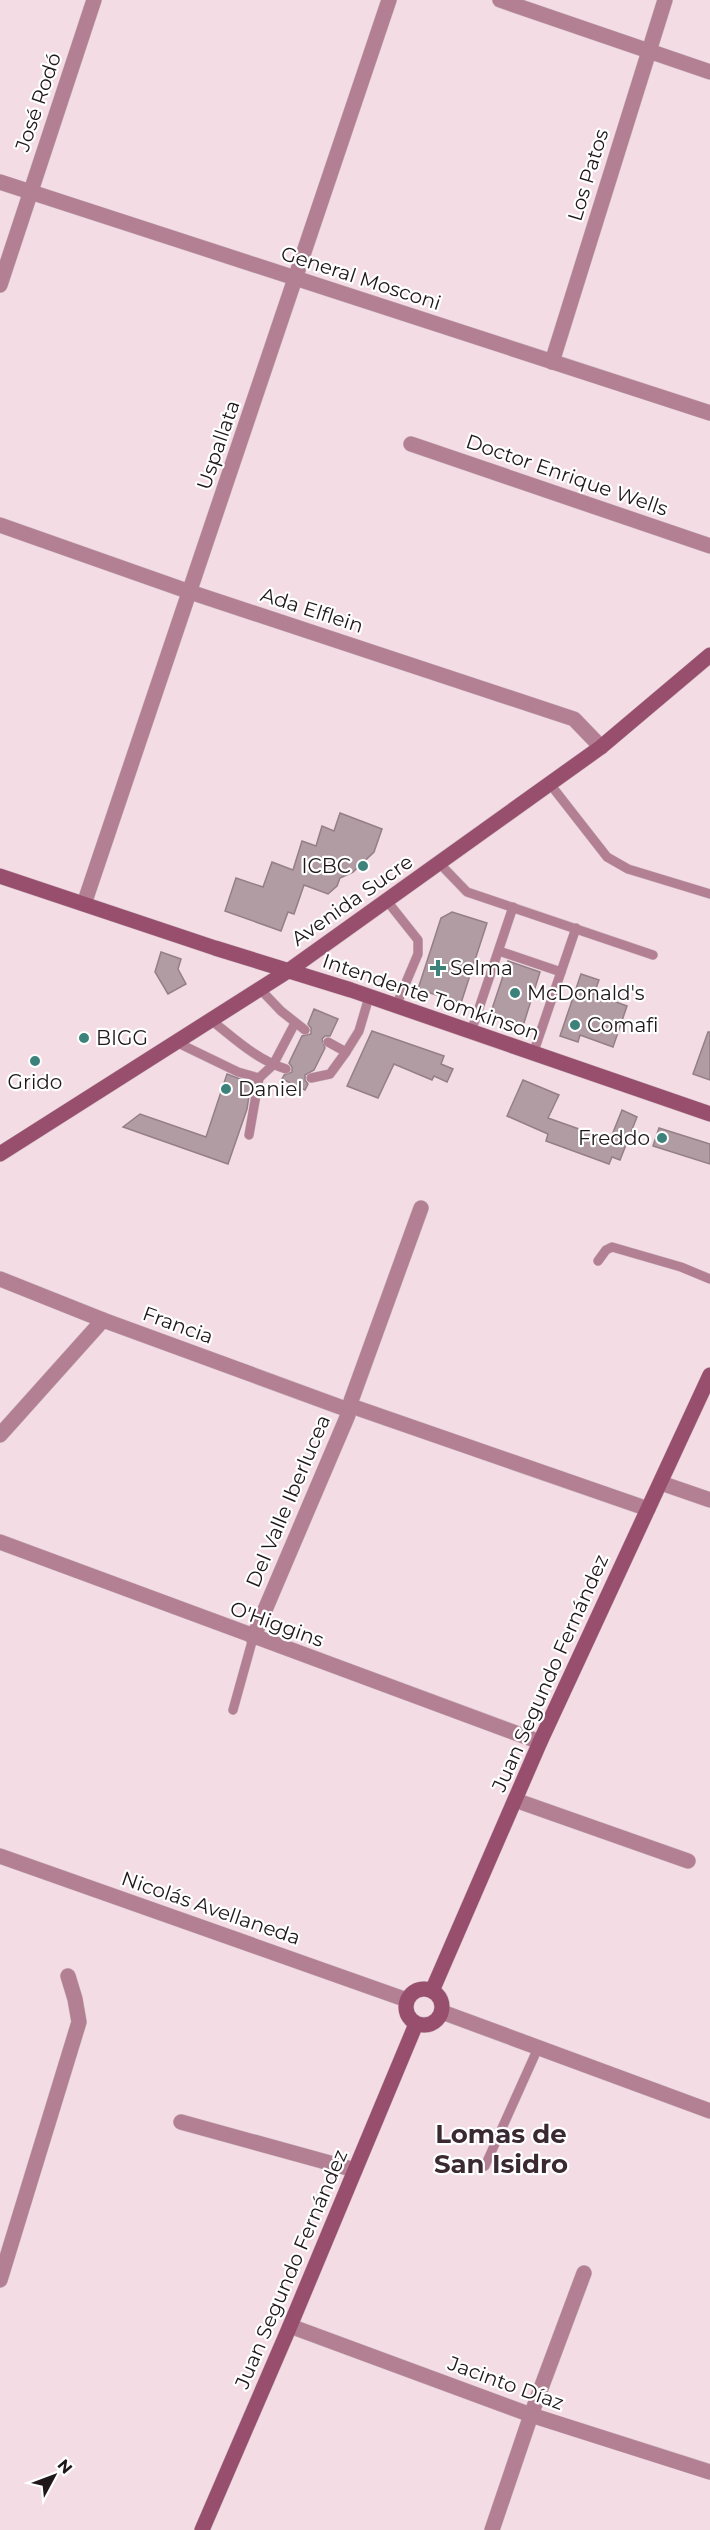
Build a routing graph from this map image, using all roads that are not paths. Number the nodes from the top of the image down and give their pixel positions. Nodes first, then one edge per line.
1 (94, 0) edge
2 (389, 0) edge
3 (501, 0) edge
4 (665, 0) edge
5 (647, 52) junction
6 (710, 72) edge
7 (0, 182) edge
8 (30, 193) junction
9 (297, 279) junction
10 (0, 285) edge
11 (552, 362) junction
12 (710, 413) edge
13 (411, 444) dead end
14 (0, 525) edge
15 (710, 546) edge
16 (190, 592) junction
17 (710, 655) edge
18 (601, 747) junction
19 (550, 784) junction
20 (440, 864) junction
21 (0, 876) edge
22 (710, 894) edge
23 (387, 901) junction
24 (84, 904) junction
25 (513, 908) junction
26 (576, 928) junction
27 (499, 951) junction
28 (653, 955) dead end
29 (288, 971) junction
30 (561, 972) junction
31 (260, 989) junction
32 (369, 996) junction
33 (396, 1006) junction
34 (211, 1020) junction
35 (296, 1023) junction
36 (305, 1030) dead end
37 (471, 1032) junction
38 (176, 1042) junction
39 (327, 1042) dead end
40 (346, 1053) junction
41 (533, 1053) junction
42 (273, 1065) junction
43 (286, 1070) dead end
44 (259, 1077) junction
45 (311, 1078) dead end
46 (710, 1114) edge
47 (249, 1135) dead end
48 (0, 1154) edge
49 (421, 1208) dead end
50 (598, 1262) dead end
51 (0, 1279) edge
52 (710, 1279) edge
53 (103, 1320) junction
54 (710, 1375) edge
55 (350, 1408) junction
56 (0, 1436) edge
57 (661, 1484) junction
58 (710, 1500) edge
59 (648, 1509) junction
60 (0, 1542) edge
61 (253, 1638) junction
62 (233, 1710) dead end
63 (540, 1742) junction
64 (515, 1800) junction
65 (0, 1856) edge
66 (688, 1861) dead end
67 (68, 1976) dead end
68 (432, 1990) junction
69 (407, 2000) junction
70 (442, 2012) junction
71 (416, 2024) junction
72 (538, 2048) junction
73 (710, 2111) edge
74 (182, 2122) dead end
75 (484, 2166) dead end
76 (355, 2170) junction
77 (584, 2273) dead end
78 (0, 2280) edge
79 (290, 2326) junction
80 (531, 2415) junction
81 (710, 2472) edge
82 (202, 2530) edge
83 (492, 2530) edge

1 - 8 street, José Rodó
2 - 9 street, Uspallata
3 - 5 street
4 - 5 street, Los Patos
5 - 6 street
5 - 11 street, Los Patos
7 - 8 street, General Mosconi
8 - 9 street, General Mosconi
8 - 10 street, José Rodó
9 - 11 street, General Mosconi
9 - 16 street, Uspallata
11 - 12 street, General Mosconi
13 - 15 street, Doctor Enrique Wells
14 - 16 street, Ada Elflein
16 - 18 street, Ada Elflein
16 - 24 street, Uspallata
17 - 18 main road, Avenida Sucre
18 - 19 main road, Avenida Sucre
19 - 20 main road, Avenida Sucre
19 - 22 lane
20 - 23 main road, Avenida Sucre
20 - 25 lane
21 - 24 main road, Intendente Tomkinson
23 - 29 main road, Avenida Sucre
23 - 33 lane
24 - 29 main road, Intendente Tomkinson
25 - 26 lane
25 - 27 lane
26 - 28 lane
26 - 30 lane
27 - 30 lane
27 - 37 lane
29 - 31 main road, Avenida Sucre
29 - 32 main road, Intendente Tomkinson
30 - 41 lane
31 - 34 main road, Avenida Sucre
31 - 35 lane
32 - 33 main road, Intendente Tomkinson
32 - 40 lane
33 - 37 main road, Intendente Tomkinson
34 - 38 main road, Avenida Sucre
34 - 42 lane
35 - 36 lane
35 - 42 lane
37 - 41 main road, Intendente Tomkinson
38 - 44 lane
38 - 48 main road, Avenida Sucre
39 - 40 lane
40 - 45 lane
41 - 46 main road, Intendente Tomkinson
42 - 43 lane
42 - 44 lane
44 - 47 lane
49 - 55 street, Del Valle Iberlucea
50 - 52 lane
51 - 53 street, Francia
53 - 55 street, Francia
53 - 56 street
54 - 57 main road, Juan Segundo Fernández
55 - 59 street, Francia
55 - 61 street, Del Valle Iberlucea
57 - 58 street
57 - 59 main road, Juan Segundo Fernández
59 - 63 main road, Juan Segundo Fernández
60 - 61 street, O'Higgins
61 - 62 lane
61 - 63 street, O'Higgins
63 - 64 main road, Juan Segundo Fernández
64 - 66 street
64 - 68 main road, Juan Segundo Fernández
65 - 69 street, Nicolás Avellaneda
67 - 78 street
68 - 69 main road
68 - 70 main road
69 - 71 main road
70 - 71 main road
70 - 72 street
71 - 76 main road, Juan Segundo Fernández
72 - 73 street
72 - 75 lane
74 - 76 street
76 - 79 main road, Juan Segundo Fernández
77 - 80 street
79 - 80 street, Jacinto Díaz
79 - 82 main road, Juan Segundo Fernández
80 - 81 street, Jacinto Díaz
80 - 83 street

